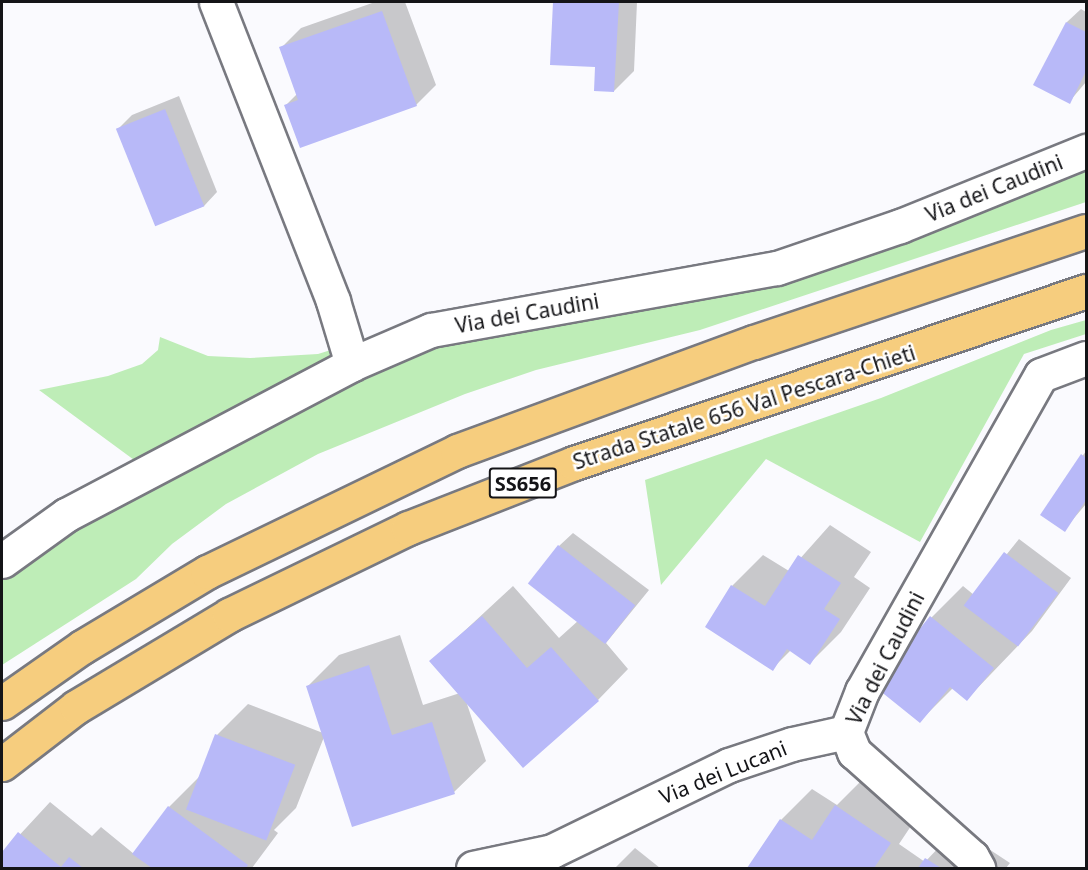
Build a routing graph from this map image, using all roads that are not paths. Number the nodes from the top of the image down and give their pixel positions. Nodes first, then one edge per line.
1 (216, 2) edge
2 (1086, 151) edge
3 (1086, 231) edge
4 (1086, 291) edge
5 (1086, 358) edge
6 (352, 364) junction
7 (2, 561) edge
8 (2, 703) edge
9 (846, 732) junction
10 (2, 764) edge
11 (485, 867) edge
12 (978, 868) edge

1 - 6 street
2 - 6 street, Via dei Caudini
3 - 8 highway, SS656
4 - 10 highway, Strada Statale 656 Val Pescara-Chieti / SS656
5 - 9 street, Via dei Caudini
6 - 7 street, Via dei Caudini
9 - 11 street, Via dei Lucani
9 - 12 street

